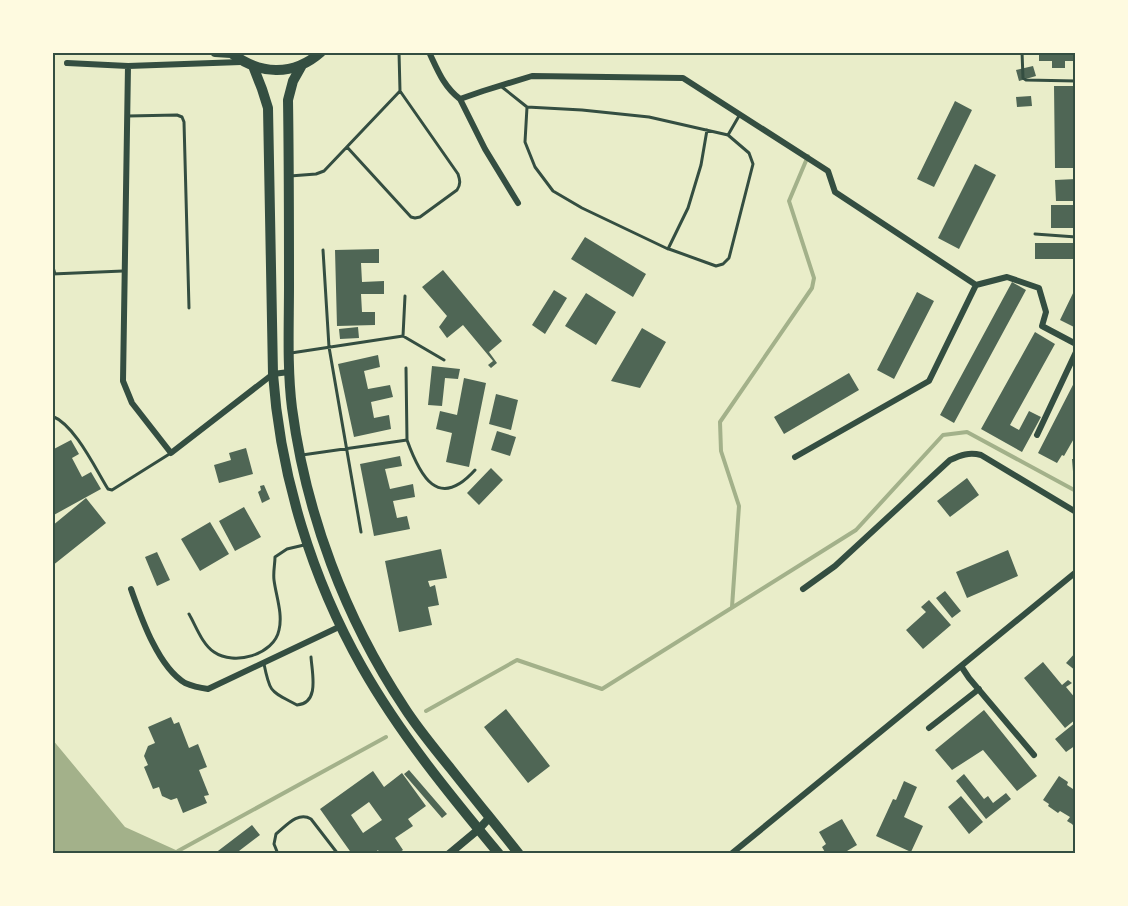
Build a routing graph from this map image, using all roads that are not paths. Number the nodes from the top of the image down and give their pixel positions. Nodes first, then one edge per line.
1 (215, 52) edge
2 (399, 52) edge
3 (429, 52) edge
4 (1022, 52) edge
5 (231, 53) edge
6 (323, 53) edge
7 (68, 63) dead end
8 (248, 64) junction
9 (302, 65) junction
10 (128, 66) junction
11 (1076, 81) edge
12 (501, 86) junction
13 (400, 91) junction
14 (460, 99) junction
15 (527, 107) junction
16 (740, 114) junction
17 (128, 116) junction
18 (706, 130) junction
19 (728, 135) junction
20 (347, 147) junction
21 (289, 176) junction
22 (518, 203) dead end
23 (1035, 234) dead end
24 (1076, 237) edge
25 (668, 249) junction
26 (323, 250) dead end
27 (52, 264) edge
28 (125, 271) junction
29 (54, 274) edge
30 (976, 285) junction
31 (405, 296) dead end
32 (189, 308) dead end
33 (402, 336) junction
34 (1076, 344) edge
35 (328, 347) junction
36 (1076, 352) edge
37 (289, 354) junction
38 (444, 360) dead end
39 (406, 368) dead end
40 (290, 372) junction
41 (273, 374) junction
42 (52, 416) edge
43 (1037, 435) dead end
44 (408, 440) junction
45 (345, 448) junction
46 (171, 453) junction
47 (299, 456) junction
48 (795, 457) dead end
49 (475, 470) dead end
50 (1076, 512) edge
51 (361, 532) dead end
52 (309, 544) junction
53 (1076, 572) edge
54 (131, 589) dead end
55 (803, 589) dead end
56 (189, 614) dead end
57 (341, 626) junction
58 (311, 657) dead end
59 (264, 664) junction
60 (961, 666) junction
61 (979, 689) junction
62 (929, 728) dead end
63 (1034, 755) dead end
64 (489, 818) junction
65 (478, 829) junction
66 (278, 854) edge
67 (338, 854) edge
68 (449, 854) edge
69 (499, 854) edge
70 (519, 854) edge
71 (731, 854) edge

1 - 5 main road
2 - 13 lane
3 - 14 street
4 - 11 lane
5 - 8 main road
6 - 9 main road
7 - 10 street
8 - 9 main road
8 - 10 street
8 - 41 main road
9 - 21 main road
10 - 17 street
12 - 14 street
12 - 15 lane
12 - 16 street
13 - 20 lane
13 - 20 lane
14 - 22 street
15 - 18 lane
15 - 25 lane
16 - 19 lane
16 - 30 street
17 - 28 street
17 - 32 lane
18 - 19 lane
18 - 25 lane
19 - 25 lane
20 - 21 lane
21 - 37 main road
23 - 24 lane
26 - 35 lane
27 - 29 lane
28 - 29 lane
28 - 46 street
30 - 34 street
30 - 48 street
31 - 33 lane
33 - 35 lane
33 - 38 lane
35 - 37 lane
35 - 45 lane
36 - 43 street
37 - 40 main road
39 - 44 lane
40 - 41 street
40 - 47 main road
41 - 46 street
41 - 52 main road
42 - 46 lane
44 - 45 lane
44 - 49 lane
45 - 47 lane
45 - 51 lane
47 - 64 main road
50 - 55 street
52 - 56 lane
52 - 57 main road
53 - 60 street
54 - 59 street
57 - 59 street
57 - 65 main road
58 - 59 lane
60 - 61 street
60 - 71 street
61 - 62 street
61 - 63 street
64 - 65 street
64 - 70 main road
65 - 68 street
65 - 69 main road
66 - 67 lane

